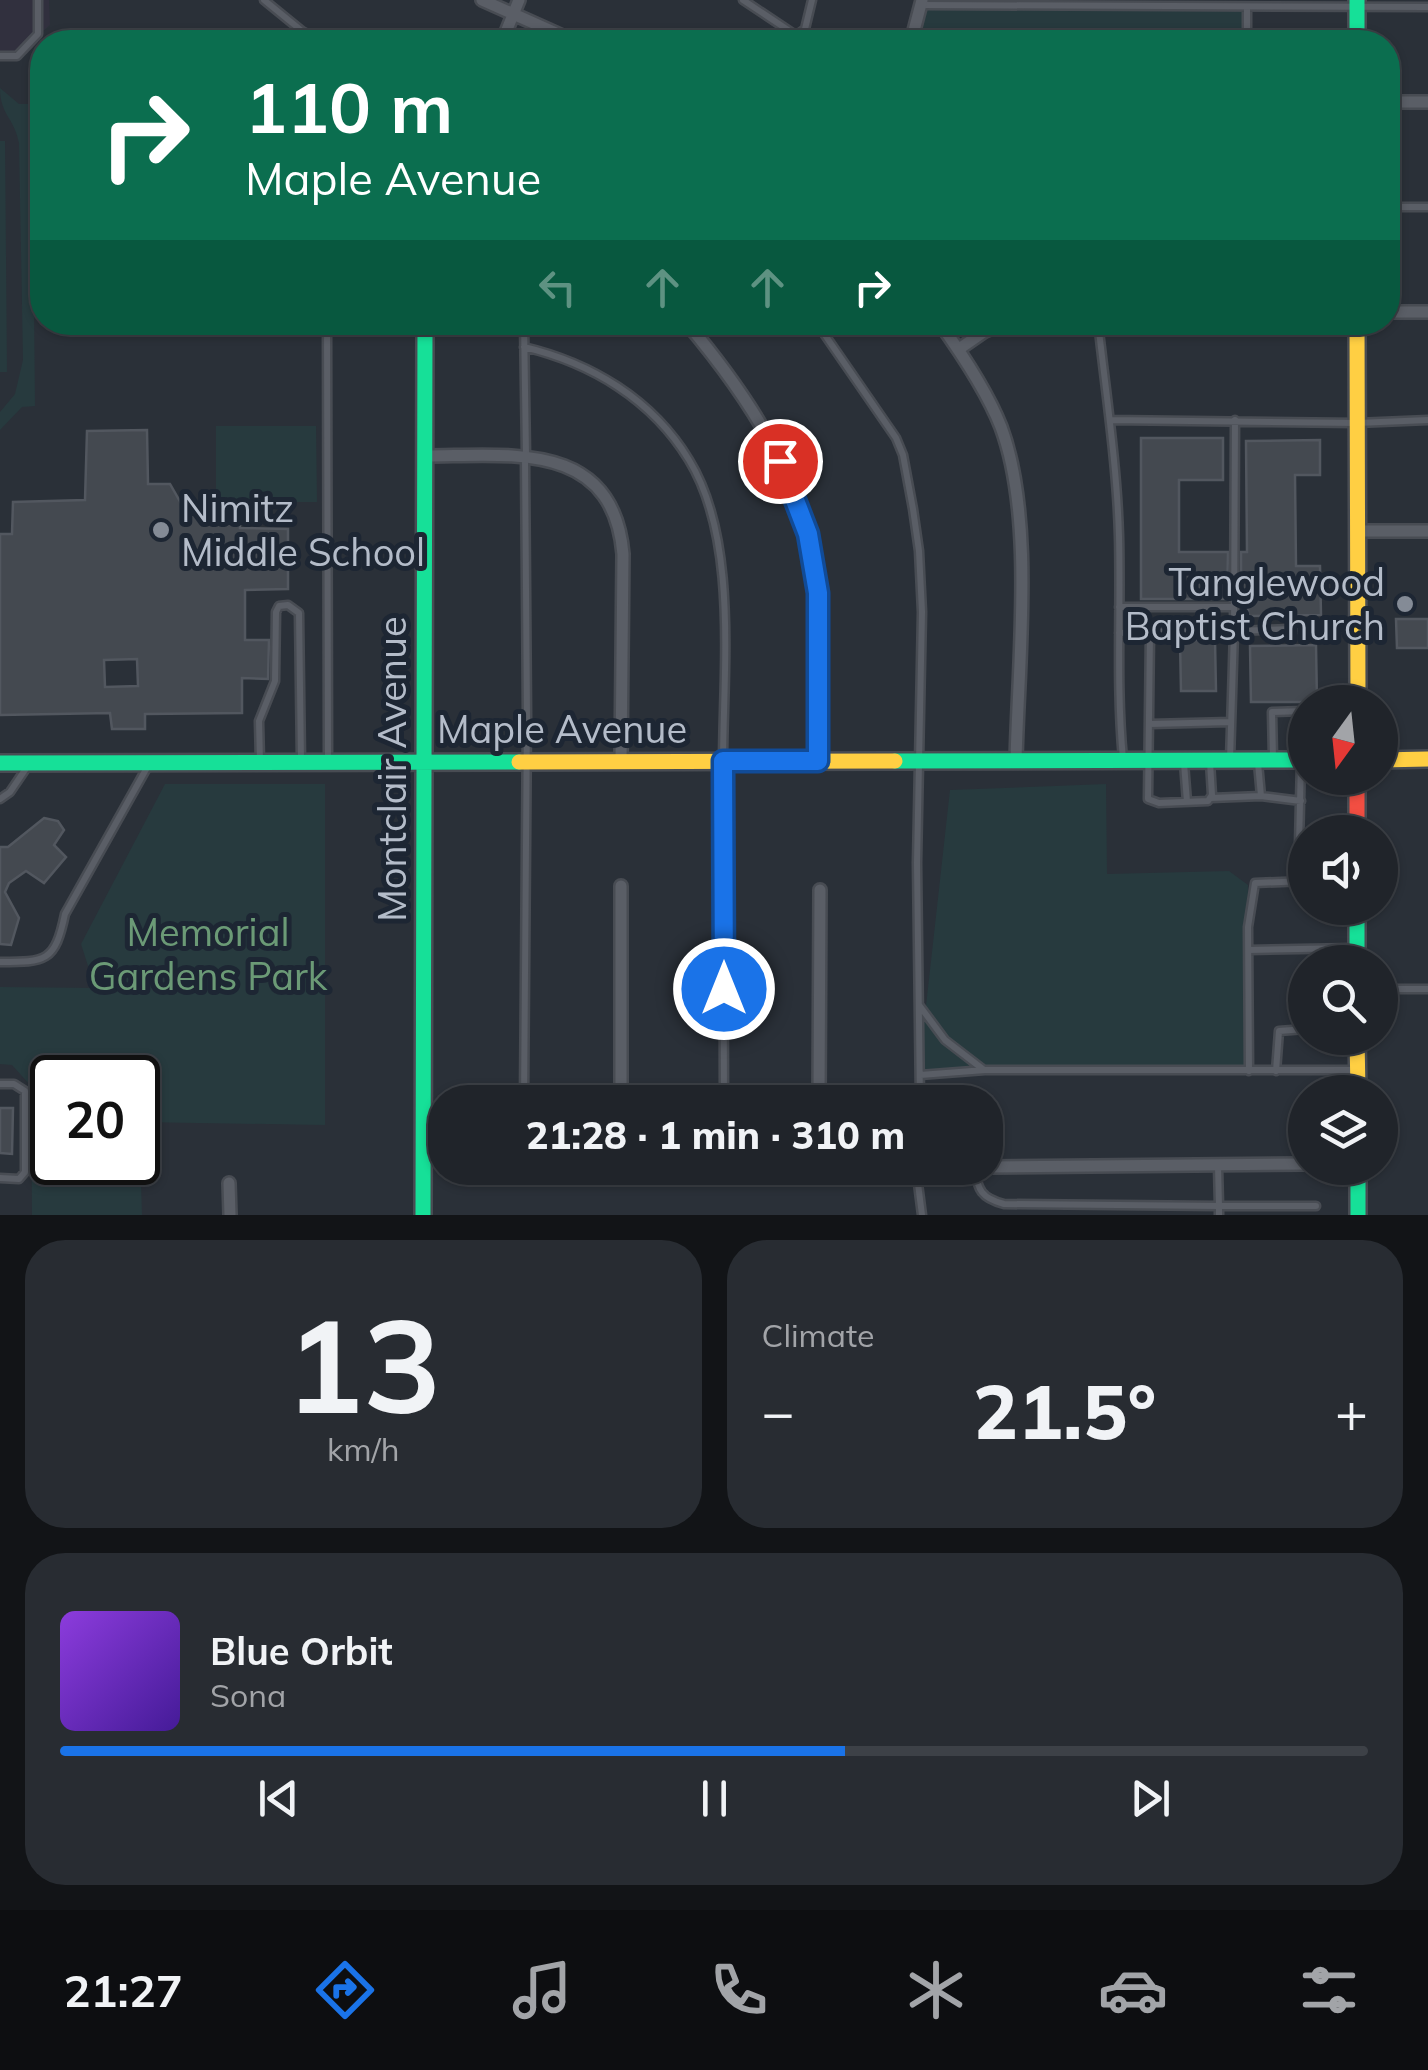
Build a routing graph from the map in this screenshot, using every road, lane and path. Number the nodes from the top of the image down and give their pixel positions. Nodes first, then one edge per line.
1 (38, 0) edge
2 (264, 0) edge
3 (482, 0) edge
4 (518, 0) edge
5 (742, 0) edge
6 (812, 0) edge
7 (921, 2) edge
8 (1357, 4) edge
9 (1247, 7) junction
10 (1428, 7) edge
11 (512, 15) junction
12 (38, 30) edge
13 (301, 30) edge
14 (506, 30) edge
15 (548, 30) edge
16 (789, 30) edge
17 (803, 30) edge
18 (914, 30) edge
19 (1247, 30) edge
20 (1357, 30) edge
21 (30, 42) edge
22 (0, 56) edge
23 (1400, 102) edge
24 (1428, 102) edge
25 (1400, 207) edge
26 (1428, 207) edge
27 (1400, 312) edge
28 (1428, 312) edge
29 (327, 335) edge
30 (425, 335) edge
31 (524, 335) edge
32 (696, 335) edge
33 (825, 335) edge
34 (948, 335) edge
35 (979, 335) edge
36 (1100, 335) edge
37 (1357, 335) edge
38 (524, 347) junction
39 (958, 349) junction
40 (1110, 420) junction
41 (1236, 420) junction
42 (1428, 420) edge
43 (1357, 423) junction
44 (424, 456) junction
45 (525, 456) junction
46 (1357, 531) junction
47 (1428, 531) edge
48 (1119, 607) junction
49 (1233, 607) junction
50 (1359, 627) junction
51 (1234, 631) junction
52 (1150, 632) junction
53 (1119, 633) junction
54 (1358, 685) edge
55 (1288, 712) edge
56 (1231, 722) junction
57 (1150, 724) junction
58 (1428, 759) edge
59 (1123, 760) junction
60 (1148, 760) junction
61 (1184, 760) junction
62 (1210, 760) junction
63 (1230, 760) junction
64 (1265, 760) junction
65 (1288, 760) edge
66 (1398, 760) edge
67 (723, 761) junction
68 (818, 761) junction
69 (921, 761) junction
70 (1016, 761) junction
71 (260, 762) junction
72 (300, 762) junction
73 (328, 762) junction
74 (424, 762) junction
75 (525, 762) junction
76 (620, 762) junction
77 (0, 763) edge
78 (29, 763) junction
79 (149, 763) junction
80 (1301, 795) edge
81 (1262, 796) junction
82 (1211, 798) junction
83 (0, 799) edge
84 (1301, 801) junction
85 (1187, 802) junction
86 (1300, 815) edge
87 (1288, 882) edge
88 (621, 886) dead end
89 (820, 890) dead end
90 (1248, 950) junction
91 (1288, 952) edge
92 (0, 962) edge
93 (1398, 989) edge
94 (1428, 989) edge
95 (919, 1005) junction
96 (1288, 1030) edge
97 (1358, 1055) edge
98 (985, 1070) junction
99 (1358, 1070) junction
100 (1249, 1071) junction
101 (1276, 1071) junction
102 (920, 1075) junction
103 (1358, 1075) edge
104 (0, 1084) edge
105 (524, 1085) edge
106 (620, 1085) edge
107 (724, 1085) edge
108 (819, 1085) edge
109 (920, 1085) edge
110 (424, 1118) junction
111 (428, 1118) edge
112 (1288, 1164) edge
113 (1218, 1165) junction
114 (1003, 1166) edge
115 (0, 1178) edge
116 (229, 1183) dead end
117 (918, 1185) edge
118 (977, 1185) edge
119 (1358, 1185) edge
120 (1219, 1206) junction
121 (1316, 1206) dead end
122 (230, 1215) edge
123 (423, 1215) edge
124 (922, 1215) edge
125 (1219, 1215) edge
126 (1358, 1215) edge

1 - 12 lane
2 - 13 lane
3 - 11 street
4 - 11 street
5 - 16 lane
6 - 17 lane
7 - 9 lane
7 - 18 street
8 - 9 lane
8 - 10 lane
8 - 20 main road
9 - 19 lane
11 - 14 street
11 - 15 street
21 - 22 lane
23 - 24 street
25 - 26 lane
27 - 28 street
29 - 73 lane
30 - 44 main road, Montclair Avenue
31 - 38 lane
32 - 68 street
33 - 69 lane
34 - 39 street
35 - 39 street
36 - 40 lane
37 - 43 main road
38 - 45 lane
38 - 67 lane
39 - 70 street
40 - 41 lane
40 - 48 lane
41 - 43 lane
41 - 49 lane
42 - 43 lane
43 - 46 main road
44 - 45 street
44 - 74 main road, Montclair Avenue
45 - 75 lane
45 - 76 street
46 - 47 street
46 - 50 main road
48 - 49 lane
48 - 53 lane
49 - 51 lane
50 - 51 lane
50 - 54 main road
51 - 52 lane
51 - 56 lane
52 - 53 lane
52 - 57 lane
53 - 59 lane
55 - 64 lane
56 - 57 lane
56 - 63 lane
57 - 60 lane
58 - 66 main road
59 - 60 main road, Maple Avenue
59 - 70 main road, Maple Avenue
60 - 61 main road, Maple Avenue
60 - 85 lane
61 - 62 main road, Maple Avenue
61 - 85 lane
62 - 63 main road, Maple Avenue
62 - 82 lane
63 - 64 main road, Maple Avenue
64 - 65 main road, Maple Avenue
64 - 81 lane
67 - 68 main road, Maple Avenue
67 - 76 main road, Maple Avenue
67 - 107 lane
68 - 69 main road, Maple Avenue
69 - 70 main road, Maple Avenue
69 - 95 lane
71 - 72 main road, Maple Avenue
71 - 72 lane
71 - 79 main road, Maple Avenue
72 - 73 main road, Maple Avenue
73 - 74 main road, Maple Avenue
74 - 75 main road, Maple Avenue
74 - 110 main road, Montclair Avenue
75 - 76 main road, Maple Avenue
75 - 105 lane
77 - 78 main road, Maple Avenue
78 - 79 main road, Maple Avenue
78 - 83 lane
79 - 92 lane
80 - 84 lane
81 - 82 lane
81 - 84 lane
82 - 85 lane
84 - 86 lane
87 - 90 lane
88 - 106 street
89 - 108 street
90 - 91 lane
90 - 100 lane
93 - 94 lane
95 - 98 lane
95 - 102 lane
96 - 101 lane
97 - 99 main road
98 - 100 lane
98 - 102 lane
99 - 101 lane
99 - 103 main road
100 - 101 lane
102 - 109 lane
104 - 115 lane
110 - 111 street
110 - 123 main road, Montclair Avenue
112 - 113 street
113 - 114 street
113 - 120 lane
116 - 122 street
117 - 124 lane
118 - 120 lane
119 - 126 main road
120 - 121 lane
120 - 125 lane

